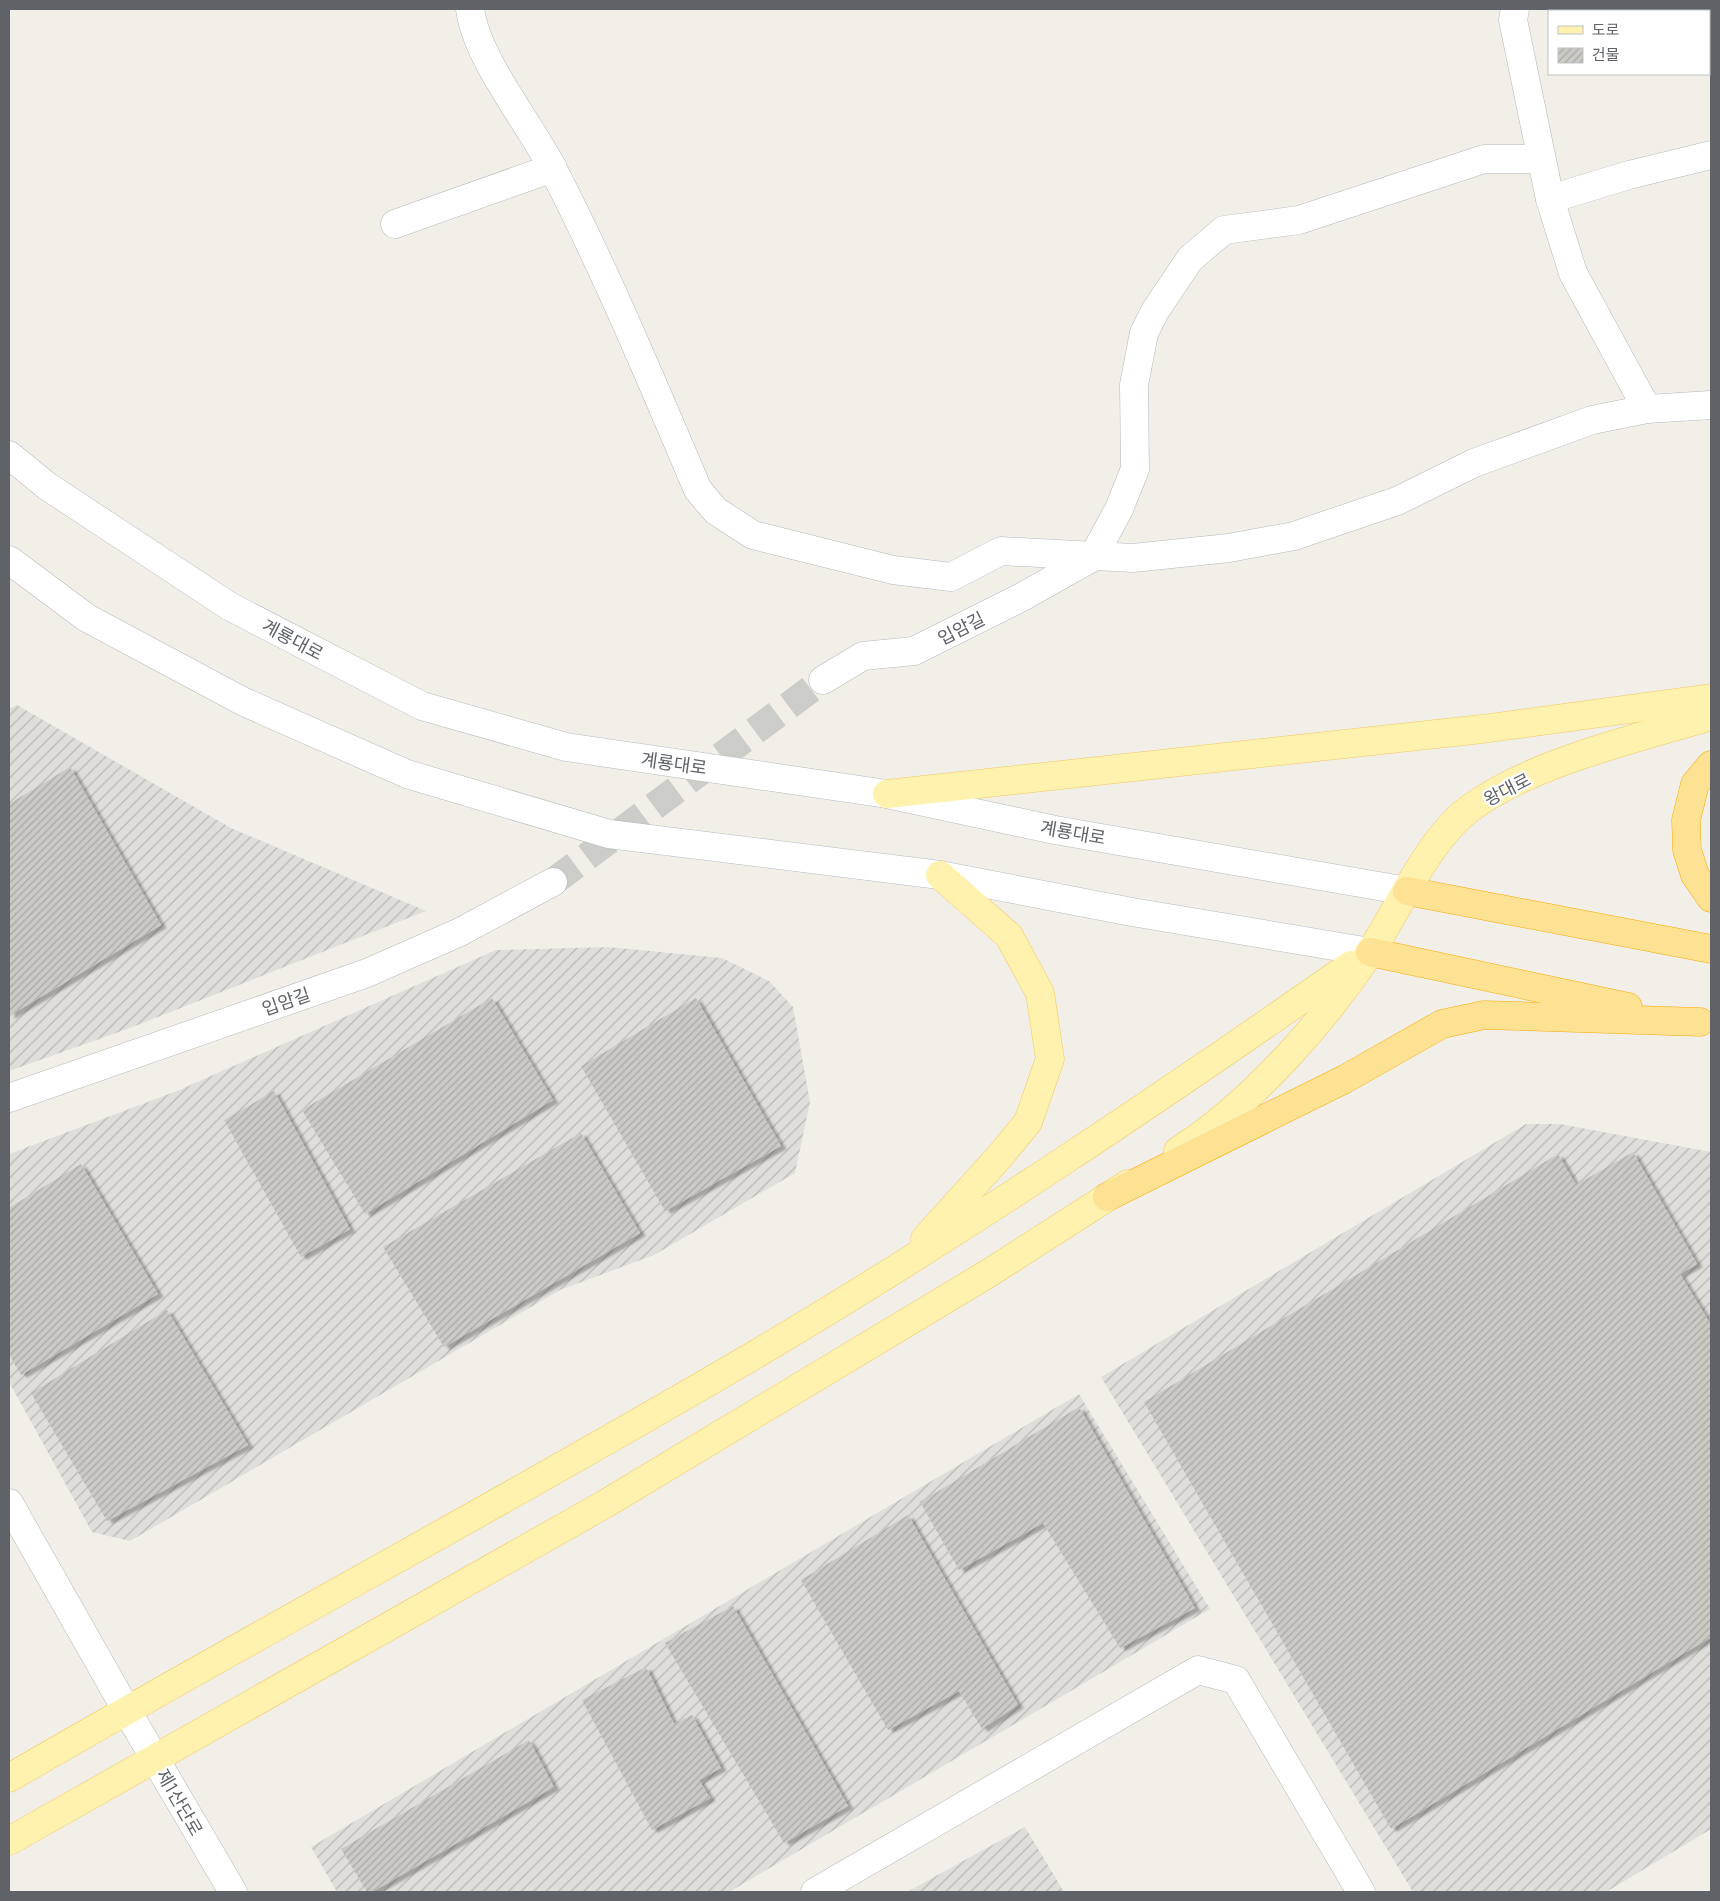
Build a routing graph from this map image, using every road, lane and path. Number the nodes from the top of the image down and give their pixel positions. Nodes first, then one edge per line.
1 (470, 9) edge
2 (1515, 9) edge
3 (1711, 155) edge
4 (1541, 159) junction
5 (553, 168) junction
6 (1550, 199) junction
7 (395, 224) dead end
8 (1711, 405) edge
9 (1647, 409) junction
10 (9, 455) edge
11 (1093, 557) junction
12 (9, 560) edge
13 (823, 680) tunnel mouth
14 (1711, 698) edge
15 (1711, 716) edge
16 (1711, 765) edge
17 (888, 794) junction
18 (940, 875) junction
19 (553, 882) tunnel mouth
20 (1407, 891) junction
21 (1711, 898) edge
22 (1711, 949) edge
23 (1370, 952) junction
24 (1705, 1023) edge
25 (9, 1098) edge
26 (1107, 1197) junction
27 (904, 1263) junction
28 (9, 1503) edge
29 (127, 1712) junction
30 (154, 1758) junction
31 (9, 1778) edge
32 (9, 1840) edge
33 (233, 1892) edge
34 (815, 1892) edge
35 (1361, 1892) edge

1 - 5 street
2 - 4 street
3 - 6 street
4 - 6 street
4 - 11 street
5 - 7 street
5 - 11 street
6 - 9 street
8 - 9 street
9 - 11 street
10 - 17 street, 계룡대로
11 - 13 street, 입암길
12 - 18 street
14 - 17 main road
15 - 20 main road, 왕대로
16 - 21 highway
17 - 20 street, 계룡대로
18 - 23 street
18 - 27 main road
19 - 25 street, 입암길
20 - 22 highway
20 - 23 main road, 왕대로
23 - 24 highway
23 - 26 main road, 왕대로
23 - 27 main road
24 - 26 highway
26 - 30 main road, 왕대로
27 - 29 main road
28 - 29 street, 제1산단로
29 - 30 street, 제1산단로
29 - 31 main road
30 - 32 main road, 왕대로
30 - 33 street, 제1산단로
34 - 35 street

